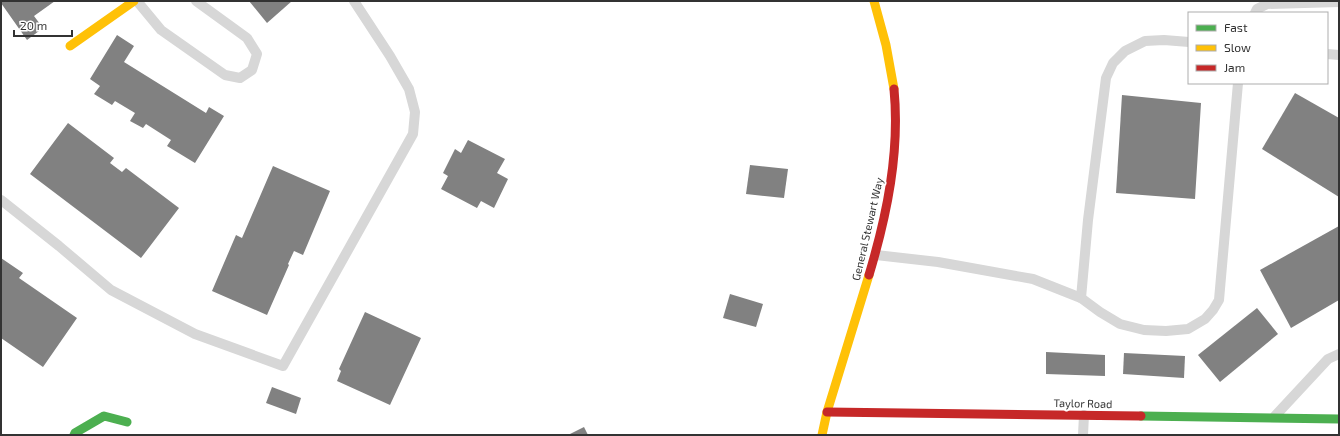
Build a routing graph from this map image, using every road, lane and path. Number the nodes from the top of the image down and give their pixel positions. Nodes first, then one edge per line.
1 (134, 1) edge
2 (137, 1) edge
3 (196, 1) edge
4 (354, 1) edge
5 (874, 1) edge
6 (1339, 2) edge
7 (1256, 12) edge
8 (1188, 42) edge
9 (70, 46) dead end
10 (1328, 54) edge
11 (1339, 55) edge
12 (1238, 84) edge
13 (1, 200) edge
14 (876, 254) junction
15 (1081, 298) junction
16 (1339, 354) edge
17 (828, 412) junction
18 (1084, 415) junction
19 (1274, 418) junction
20 (1339, 419) edge
21 (128, 422) dead end
22 (74, 435) edge
23 (822, 435) edge
24 (1083, 435) edge

1 - 9 street
2 - 3 lane
4 - 13 lane
5 - 14 street, General Stewart Way
6 - 7 lane
8 - 15 lane
10 - 11 lane
12 - 15 lane
14 - 15 lane
14 - 17 street, General Stewart Way
16 - 19 lane
17 - 18 street, Taylor Road
17 - 23 street, General Stewart Way
18 - 19 street, Taylor Road
18 - 24 lane
19 - 20 street, Taylor Road
21 - 22 street

